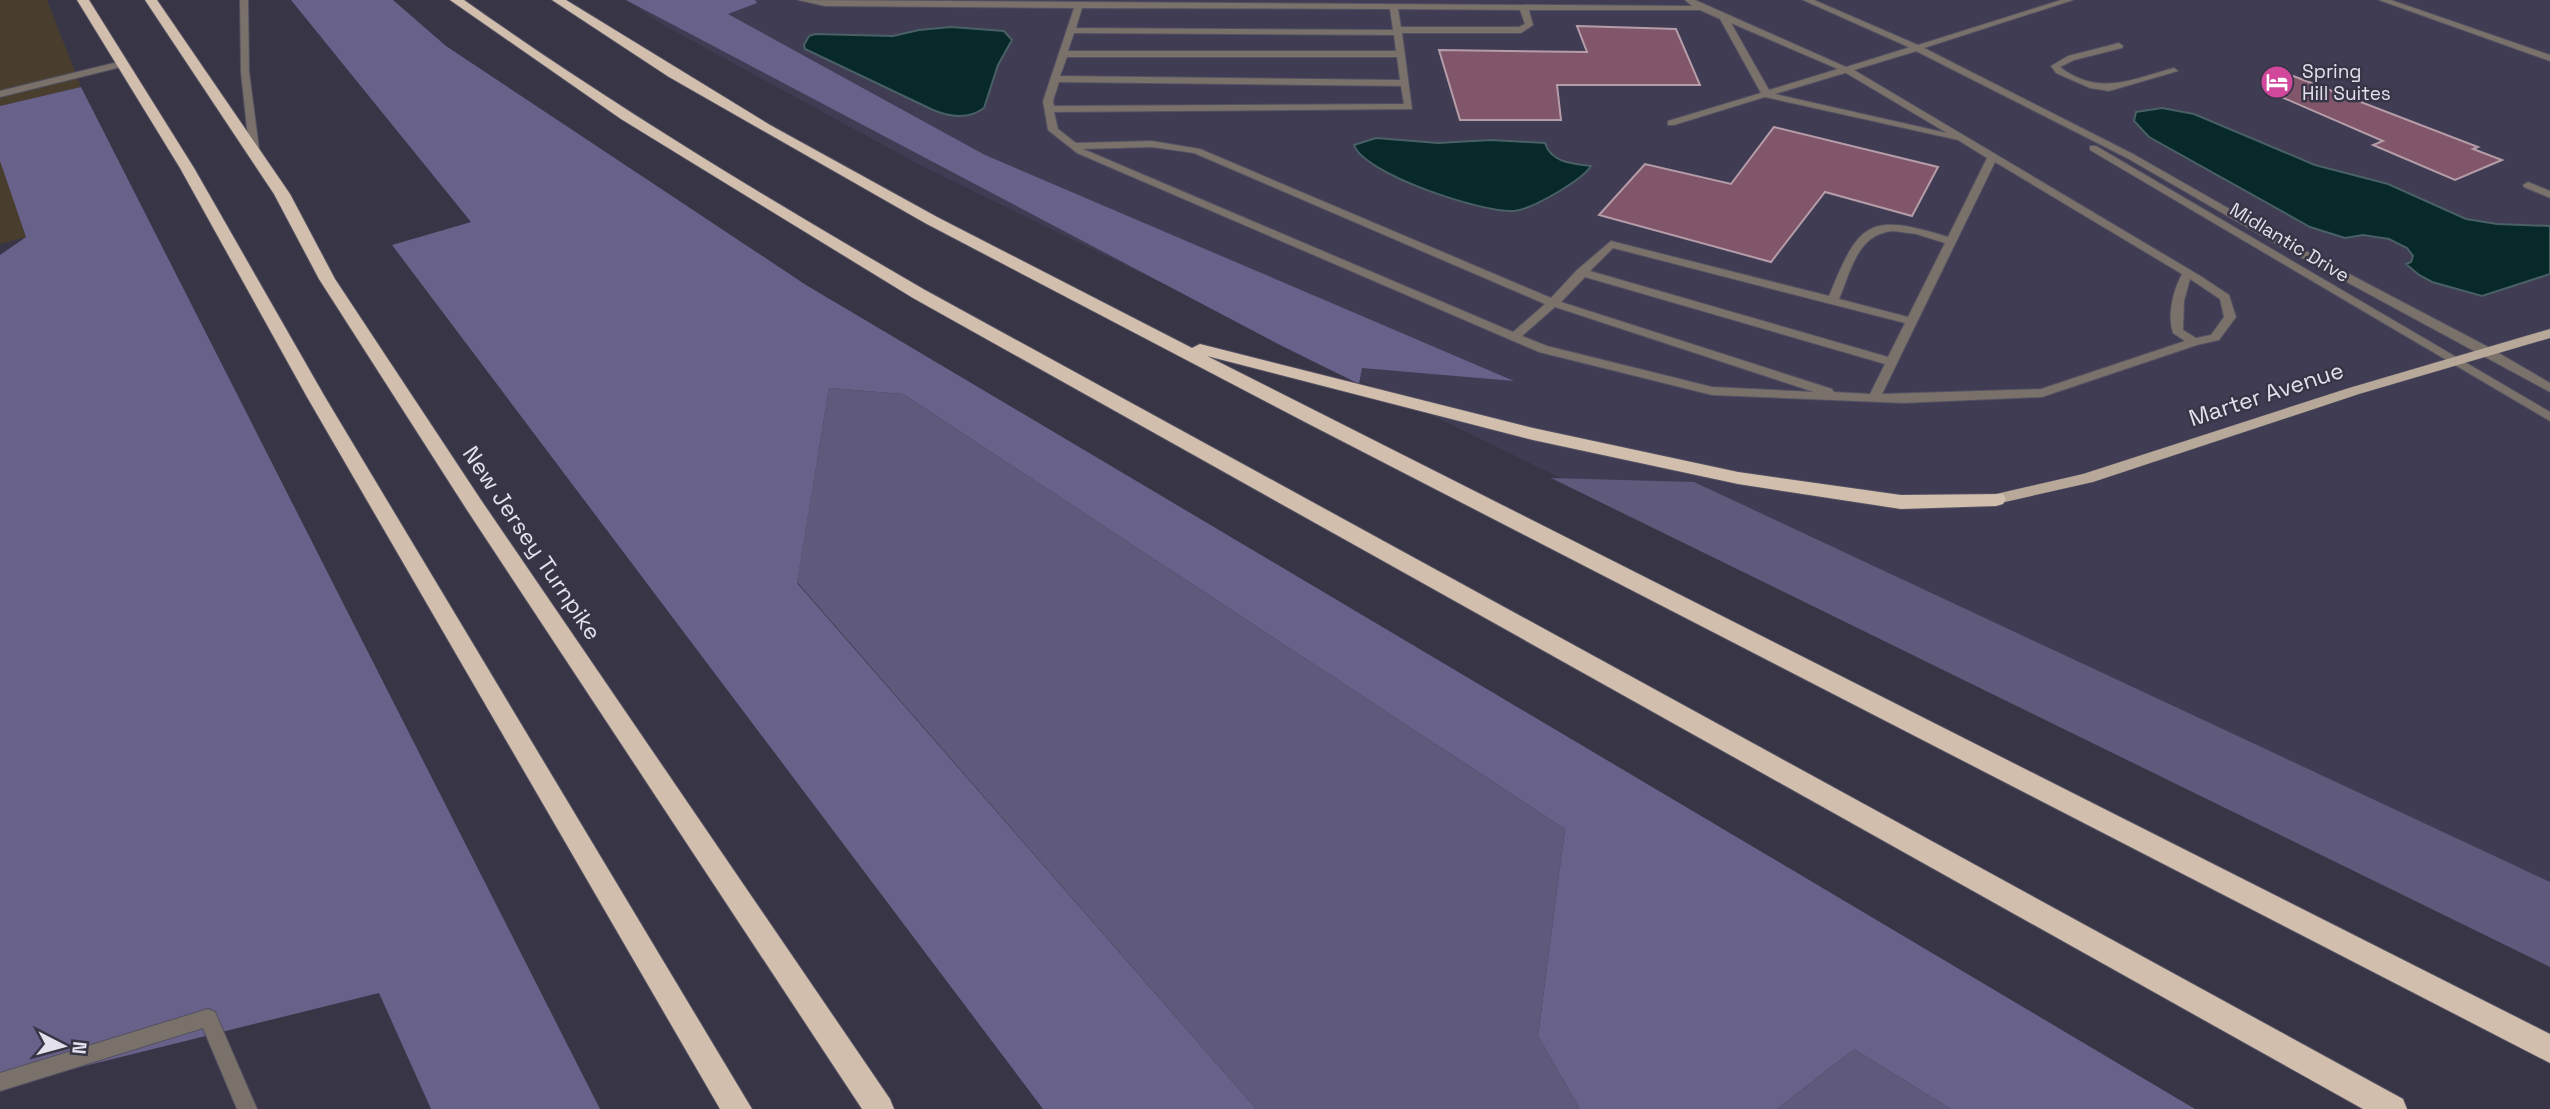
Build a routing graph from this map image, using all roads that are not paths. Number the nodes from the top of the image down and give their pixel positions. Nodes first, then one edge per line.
1 (83, 0) edge
2 (151, 0) edge
3 (244, 0) edge
4 (456, 0) edge
5 (558, 0) edge
6 (802, 0) edge
7 (1689, 0) edge
8 (1807, 0) edge
9 (2069, 0) edge
10 (2383, 0) edge
11 (991, 2) edge
12 (1204, 4) edge
13 (1311, 4) edge
14 (1079, 7) junction
15 (1394, 8) junction
16 (1524, 8) junction
17 (1702, 8) junction
18 (1723, 17) junction
19 (1071, 30) junction
20 (1398, 31) junction
21 (2119, 46) dead end
22 (1917, 48) junction
23 (1063, 54) junction
24 (1401, 54) junction
25 (2550, 58) edge
26 (122, 64) junction
27 (1849, 71) junction
28 (2174, 71) dead end
29 (1055, 79) junction
30 (1405, 83) junction
31 (0, 94) edge
32 (1767, 95) junction
33 (2011, 98) junction
34 (1049, 109) junction
35 (1671, 123) dead end
36 (1969, 142) junction
37 (1074, 146) junction
38 (256, 156) junction
39 (1993, 156) junction
40 (2528, 185) dead end
41 (2550, 195) edge
42 (1951, 241) junction
43 (1581, 272) junction
44 (2188, 273) junction
45 (1833, 301) junction
46 (1553, 303) junction
47 (1912, 321) junction
48 (2550, 333) edge
49 (1514, 337) junction
50 (1161, 340) junction
51 (2194, 342) junction
52 (2486, 351) junction
53 (2453, 360) junction
54 (1892, 362) junction
55 (2550, 388) edge
56 (1845, 397) junction
57 (1874, 398) junction
58 (2550, 417) edge
59 (1996, 499) joint
60 (2550, 1049) edge
61 (0, 1082) edge
62 (247, 1109) edge
63 (737, 1109) edge
64 (879, 1109) edge
65 (2392, 1109) edge

1 - 26 highway
2 - 38 highway, New Jersey Turnpike
3 - 38 street
4 - 65 highway
5 - 50 highway
6 - 11 street
7 - 17 street
8 - 22 street, Midlantic Drive
9 - 22 street
10 - 25 street
11 - 14 street
12 - 13 street
12 - 14 street
13 - 15 street
14 - 19 street
15 - 16 street
15 - 20 street
16 - 17 street
16 - 20 street
17 - 18 street
18 - 27 street
18 - 32 street
19 - 20 street
19 - 23 street
20 - 24 street
21 - 28 street
22 - 27 street
22 - 33 street, Midlantic Drive
23 - 24 street
23 - 29 street
24 - 30 street
26 - 31 street
26 - 63 highway
27 - 32 street
27 - 36 street
29 - 30 street
29 - 34 street
30 - 34 street
32 - 35 street
32 - 36 street
33 - 52 street, Midlantic Drive
33 - 53 street, Midlantic Drive
34 - 37 street
36 - 39 street
37 - 46 street
37 - 49 street
38 - 64 highway, New Jersey Turnpike
39 - 42 street
39 - 44 street
40 - 41 street
42 - 45 street
42 - 47 street
43 - 45 street
43 - 46 street
43 - 54 street
44 - 51 street
44 - 51 street
45 - 47 street
46 - 49 street
46 - 56 street
47 - 54 street
48 - 52 main road, Marter Avenue
49 - 56 street
50 - 59 highway
50 - 60 highway
51 - 57 street
52 - 53 main road, Marter Avenue
52 - 55 street, Midlantic Drive
53 - 58 street, Midlantic Drive
53 - 59 main road, Marter Avenue
54 - 57 street
56 - 57 street
61 - 62 street

